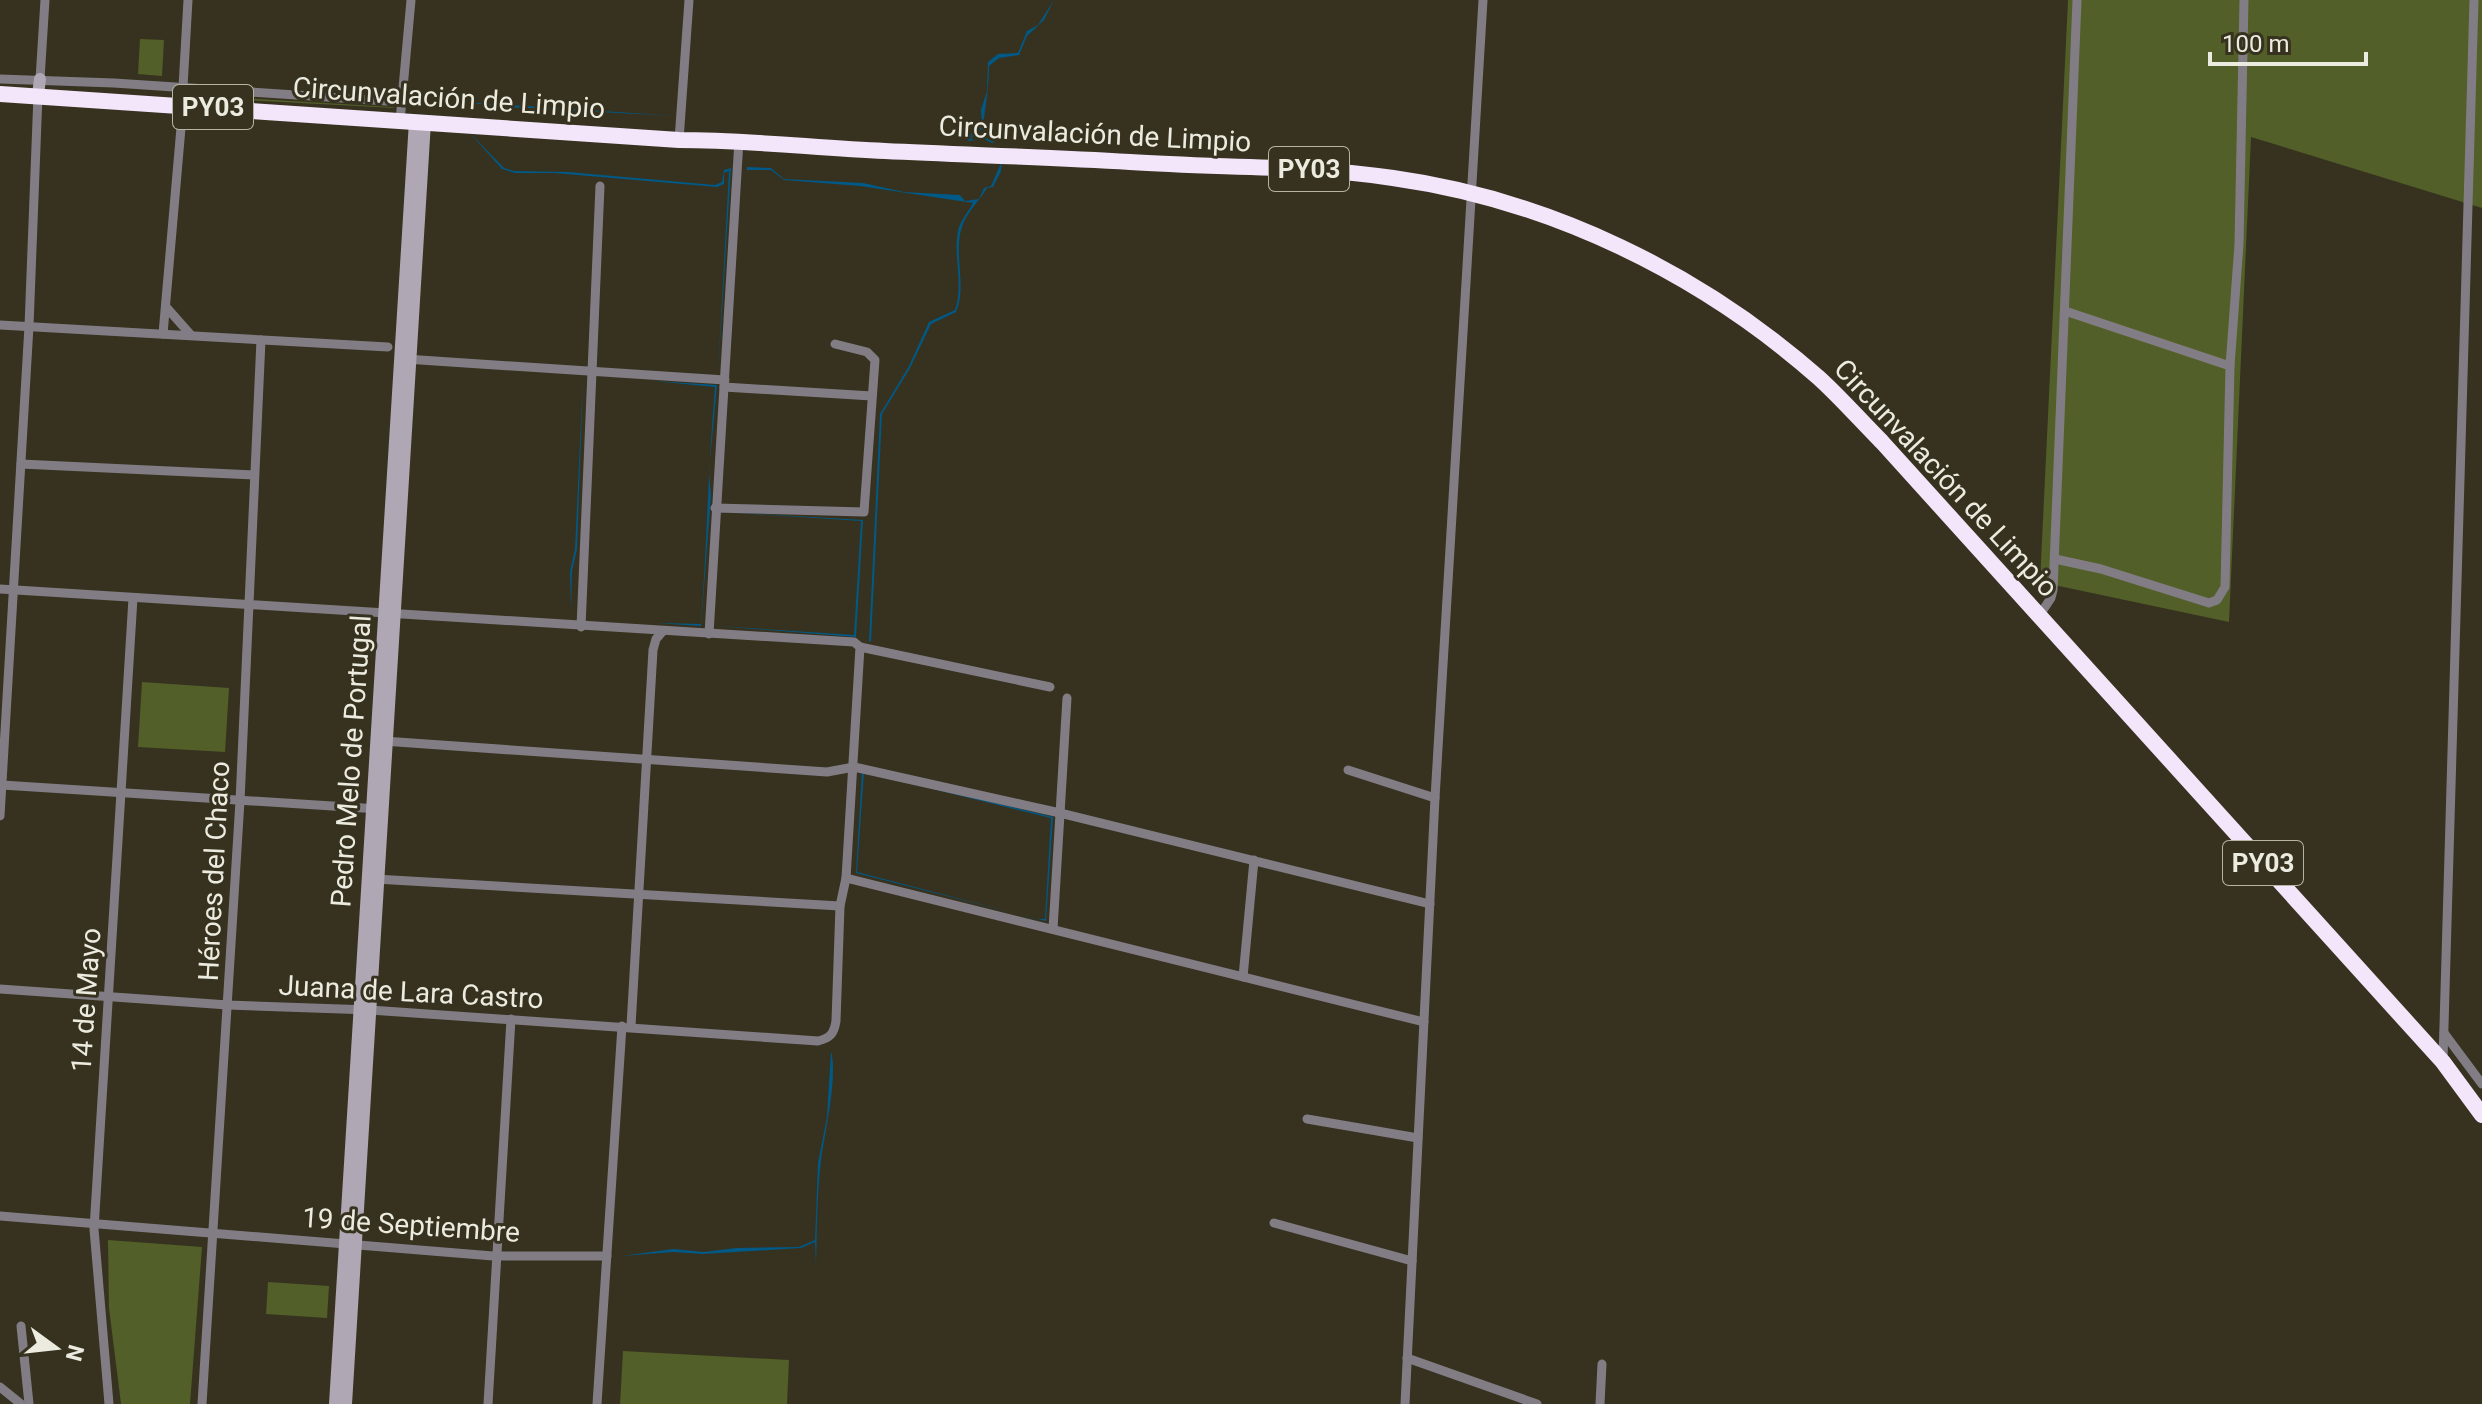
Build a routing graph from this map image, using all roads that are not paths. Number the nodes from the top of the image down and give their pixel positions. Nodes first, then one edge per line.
1 (45, 0) edge
2 (188, 0) edge
3 (411, 0) edge
4 (689, 0) edge
5 (1483, 0) edge
6 (2077, 0) edge
7 (2244, 0) edge
8 (2474, 0) edge
9 (0, 79) edge
10 (39, 87) junction
11 (183, 87) junction
12 (0, 94) edge
13 (402, 102) junction
14 (183, 105) junction
15 (413, 121) junction
16 (679, 140) junction
17 (739, 140) junction
18 (600, 186) dead end
19 (1470, 194) junction
20 (167, 308) junction
21 (2065, 311) junction
22 (0, 325) edge
23 (29, 326) junction
24 (163, 334) junction
25 (190, 334) junction
26 (261, 340) junction
27 (835, 344) dead end
28 (388, 347) dead end
29 (404, 359) junction
30 (2230, 366) junction
31 (591, 372) junction
32 (724, 383) junction
33 (872, 396) junction
34 (21, 464) junction
35 (254, 475) junction
36 (715, 508) junction
37 (2055, 559) junction
38 (0, 589) edge
39 (13, 590) junction
40 (133, 598) junction
41 (249, 605) junction
42 (389, 614) junction
43 (2039, 616) junction
44 (581, 627) junction
45 (663, 631) junction
46 (709, 634) junction
47 (860, 647) junction
48 (1050, 687) dead end
49 (1067, 698) dead end
50 (381, 741) junction
51 (646, 760) junction
52 (854, 767) junction
53 (1348, 770) dead end
54 (2, 785) edge
55 (121, 794) junction
56 (1435, 798) junction
57 (240, 801) junction
58 (377, 809) junction
59 (1060, 813) junction
60 (0, 816) edge
61 (1254, 860) junction
62 (846, 878) junction
63 (373, 879) junction
64 (639, 894) junction
65 (1430, 904) junction
66 (840, 906) junction
67 (1053, 929) junction
68 (1243, 977) junction
69 (1, 989) edge
70 (108, 997) junction
71 (228, 1005) junction
72 (365, 1009) junction
73 (511, 1019) junction
74 (1424, 1022) junction
75 (626, 1026) junction
76 (2444, 1033) junction
77 (2443, 1062) junction
78 (2482, 1084) edge
79 (2482, 1115) edge
80 (1307, 1119) dead end
81 (1418, 1138) junction
82 (0, 1216) edge
83 (94, 1223) junction
84 (1274, 1223) dead end
85 (212, 1231) junction
86 (351, 1243) junction
87 (497, 1256) junction
88 (607, 1256) junction
89 (1412, 1261) junction
90 (21, 1326) dead end
91 (343, 1351) junction
92 (1407, 1358) junction
93 (1602, 1364) dead end
94 (0, 1387) edge
95 (21, 1404) edge
96 (29, 1404) edge
97 (109, 1404) edge
98 (202, 1404) edge
99 (335, 1404) edge
100 (346, 1404) edge
101 (488, 1404) edge
102 (597, 1404) edge
103 (1405, 1404) edge
104 (1537, 1404) edge
105 (1600, 1404) edge

1 - 10 street
2 - 11 street
3 - 13 street
4 - 16 street
5 - 19 street
6 - 21 street
7 - 30 street
8 - 76 street
9 - 10 street
10 - 11 street
10 - 12 highway, Circunvalación de Limpio / PY03
10 - 14 highway, Circunvalación de Limpio / PY03
10 - 23 street
11 - 13 street
13 - 15 street
14 - 15 highway, Circunvalación de Limpio / PY03
14 - 20 street
15 - 16 highway, Circunvalación de Limpio / PY03
15 - 29 street, Pedro Melo de Portugal
16 - 17 highway, Circunvalación de Limpio / PY03
17 - 19 highway, Circunvalación de Limpio / PY03
17 - 32 street
18 - 31 street
19 - 43 highway, Circunvalación de Limpio / PY03
19 - 56 street
20 - 24 street
20 - 25 street
21 - 30 street
21 - 37 street
22 - 23 street
23 - 24 street
23 - 34 street
24 - 25 street
25 - 26 street
26 - 28 street
26 - 35 street, Héroes del Chaco
27 - 33 street
29 - 31 street
29 - 42 street, Pedro Melo de Portugal
30 - 37 street
31 - 32 street
31 - 44 street
32 - 33 street
32 - 36 street
33 - 36 street
34 - 35 street
34 - 39 street
35 - 41 street, Héroes del Chaco
36 - 46 street
37 - 43 street
38 - 39 street
39 - 40 street
39 - 54 street
40 - 41 street
40 - 55 street, 14 de Mayo
41 - 42 street
41 - 57 street, Héroes del Chaco
42 - 44 street
42 - 50 street, Pedro Melo de Portugal
43 - 77 highway, Circunvalación de Limpio / PY03
44 - 45 street
45 - 46 street
45 - 51 street
46 - 47 street
47 - 48 street
47 - 52 street
49 - 59 street
50 - 51 street
50 - 58 street, Pedro Melo de Portugal
51 - 52 street
51 - 64 street
52 - 59 street
52 - 62 street
53 - 56 street
54 - 55 street
54 - 60 street
55 - 57 street
55 - 70 street, 14 de Mayo
56 - 65 street
57 - 58 street
57 - 71 street, Héroes del Chaco
58 - 63 street, Pedro Melo de Portugal
59 - 61 street
59 - 67 street
61 - 65 street
61 - 68 street
62 - 66 street
62 - 67 street
63 - 64 street
63 - 72 street, Pedro Melo de Portugal
64 - 66 street
64 - 75 street
65 - 74 street
66 - 75 street, Juana de Lara Castro
67 - 68 street
68 - 74 street
69 - 70 street, Juana de Lara Castro
70 - 71 street, Juana de Lara Castro
70 - 83 street, 14 de Mayo
71 - 72 street, Juana de Lara Castro
71 - 85 street, Héroes del Chaco
72 - 73 street, Juana de Lara Castro
72 - 86 street, Pedro Melo de Portugal
73 - 75 street, Juana de Lara Castro
73 - 87 street
74 - 81 street
75 - 88 street
76 - 77 street
76 - 78 street
77 - 79 highway, Circunvalación de Limpio / PY03
80 - 81 street
81 - 89 street
82 - 83 street, 19 de Septiembre
83 - 85 street, 19 de Septiembre
83 - 97 street, 14 de Mayo
84 - 89 street
85 - 86 street, 19 de Septiembre
85 - 98 street, Héroes del Chaco
86 - 87 street, 19 de Septiembre
86 - 91 street, Pedro Melo de Portugal
87 - 88 street, 19 de Septiembre
87 - 101 street
88 - 102 street
89 - 92 street
90 - 96 street
91 - 99 street, Pedro Melo de Portugal
91 - 100 street, Pedro Melo de Portugal
92 - 103 street
92 - 104 street
93 - 105 street
94 - 95 street

